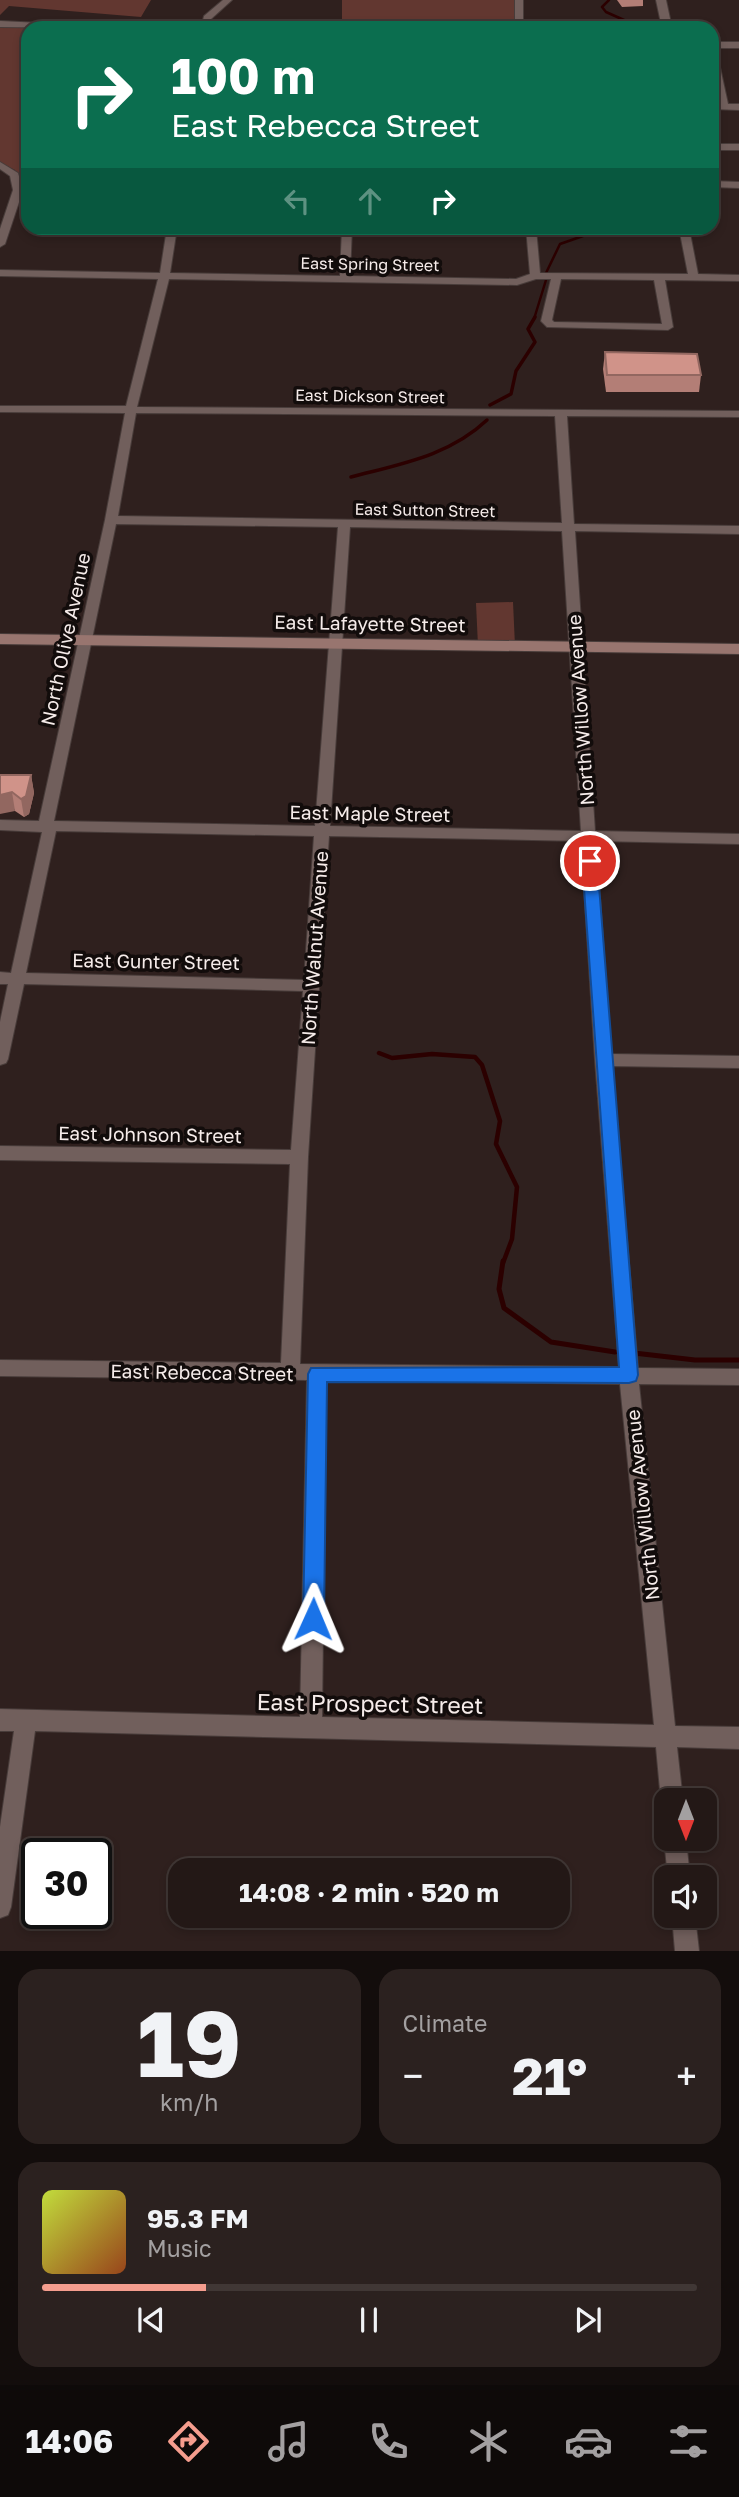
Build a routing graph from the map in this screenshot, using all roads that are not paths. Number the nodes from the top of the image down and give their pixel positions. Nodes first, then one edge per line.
1 (228, 0) edge
2 (519, 0) edge
3 (661, 0) edge
4 (206, 21) edge
5 (519, 21) edge
6 (666, 21) edge
7 (0, 24) edge
8 (21, 25) edge
9 (739, 46) edge
10 (719, 47) edge
11 (719, 81) edge
12 (719, 106) edge
13 (724, 106) junction
14 (739, 107) edge
15 (719, 147) edge
16 (739, 147) edge
17 (0, 165) edge
18 (719, 184) edge
19 (739, 185) edge
20 (171, 235) edge
21 (347, 235) edge
22 (532, 235) edge
23 (685, 235) edge
24 (0, 244) edge
25 (0, 273) edge
26 (535, 276) junction
27 (557, 276) junction
28 (164, 277) junction
29 (659, 277) junction
30 (694, 278) junction
31 (739, 278) edge
32 (345, 280) junction
33 (0, 409) edge
34 (131, 409) junction
35 (561, 413) junction
36 (739, 414) edge
37 (111, 520) junction
38 (344, 524) junction
39 (569, 527) junction
40 (739, 530) edge
41 (0, 639) edge
42 (84, 640) junction
43 (335, 644) junction
44 (575, 647) junction
45 (739, 649) edge
46 (0, 825) edge
47 (48, 826) junction
48 (322, 831) junction
49 (588, 836) junction
50 (739, 839) edge
51 (8, 978) edge
52 (312, 986) junction
53 (0, 1059) edge
54 (603, 1060) junction
55 (739, 1062) edge
56 (0, 1153) edge
57 (299, 1157) junction
58 (0, 1368) edge
59 (290, 1373) junction
60 (317, 1374) junction
61 (629, 1375) junction
62 (739, 1377) edge
63 (0, 1720) edge
64 (26, 1721) junction
65 (311, 1728) junction
66 (665, 1736) junction
67 (739, 1738) edge
68 (670, 1788) edge
69 (0, 1907) edge
70 (684, 1928) edge
71 (687, 1951) edge

1 - 4 street
2 - 5 street
3 - 6 street
7 - 8 street
9 - 10 street
11 - 13 street
12 - 13 street
13 - 14 street
15 - 16 street
17 - 24 street
18 - 19 street
20 - 28 street, North Olive Avenue
21 - 32 street
22 - 26 street
23 - 30 street
25 - 28 street, East Spring Street
26 - 27 street, East Spring Street
26 - 32 street, East Spring Street
27 - 29 street, East Spring Street
27 - 29 street
28 - 32 street, East Spring Street
28 - 34 street, North Olive Avenue
29 - 30 street, East Spring Street
30 - 31 street, East Spring Street
33 - 34 street, East Dickson Street
34 - 35 street, East Dickson Street
34 - 37 street, North Olive Avenue
35 - 36 street, East Dickson Street
35 - 39 street, North Willow Avenue
37 - 38 street, East Sutton Street
37 - 42 street, North Olive Avenue
38 - 39 street, East Sutton Street
38 - 43 street, North Walnut Avenue
39 - 40 street, East Sutton Street
39 - 44 street, North Willow Avenue
41 - 42 main road, East Lafayette Street
42 - 43 main road, East Lafayette Street
42 - 47 street, North Olive Avenue
43 - 44 main road, East Lafayette Street
43 - 48 street, North Walnut Avenue
44 - 45 main road, East Lafayette Street
44 - 49 street, North Willow Avenue
46 - 47 street, East Maple Street
47 - 48 street, East Maple Street
47 - 51 street, North Olive Avenue
48 - 49 street, East Maple Street
48 - 52 street, North Walnut Avenue
49 - 50 street, East Maple Street
49 - 54 street, North Willow Avenue
51 - 52 street, East Gunter Street
51 - 53 street, North Olive Avenue
52 - 57 street, North Walnut Avenue
54 - 55 street
54 - 61 street, North Willow Avenue
56 - 57 street, East Johnson Street
57 - 59 street, North Walnut Avenue
58 - 59 street, East Rebecca Street
59 - 60 street, East Rebecca Street
60 - 61 street, East Rebecca Street
60 - 65 street
61 - 62 street, East Rebecca Street
61 - 66 street, North Willow Avenue
63 - 64 street, East Prospect Street
64 - 65 street, East Prospect Street
64 - 69 street
65 - 66 street, East Prospect Street
66 - 67 street, East Prospect Street
66 - 68 street, North Willow Avenue
70 - 71 street

